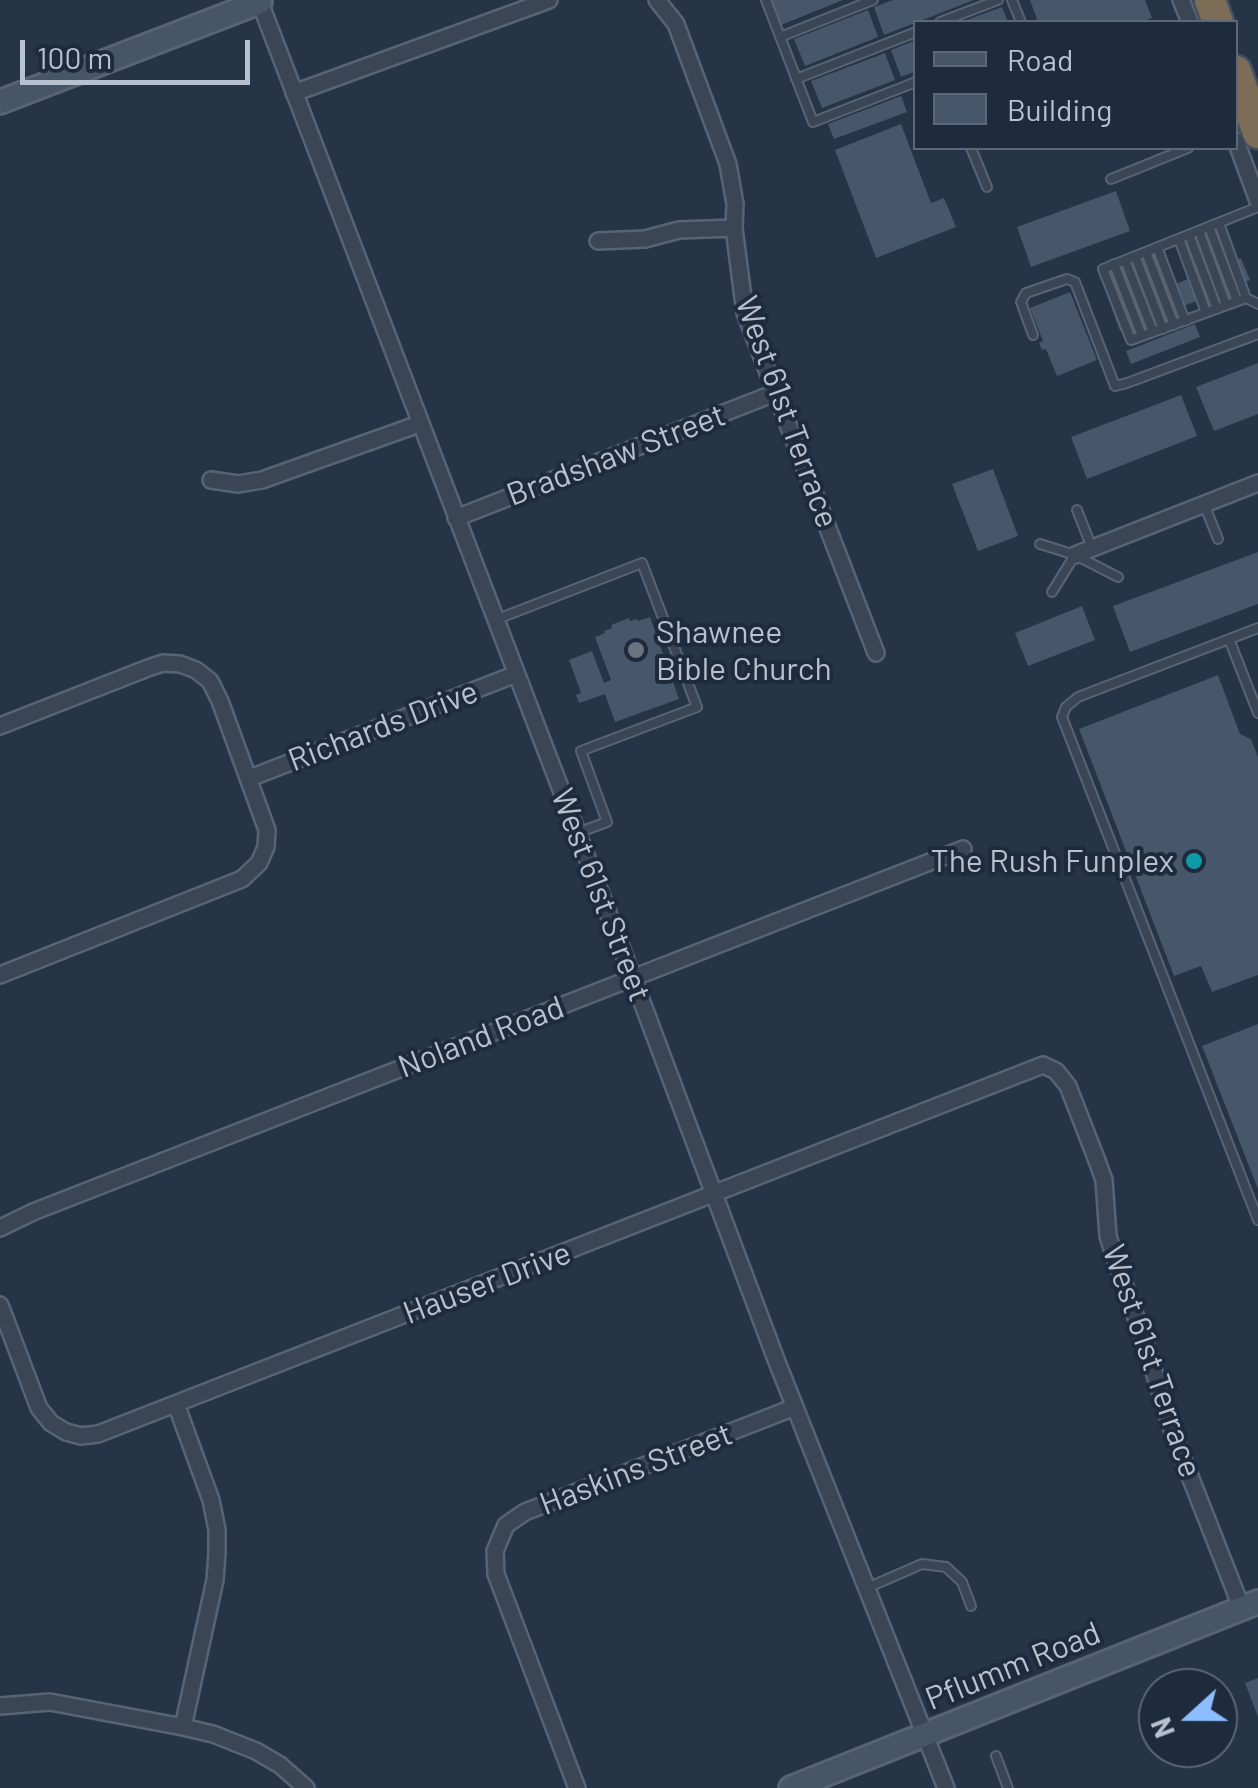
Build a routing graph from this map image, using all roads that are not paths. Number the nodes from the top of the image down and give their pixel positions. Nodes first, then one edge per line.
1 (549, 0) edge
2 (657, 0) edge
3 (766, 0) edge
4 (872, 0) edge
5 (998, 0) edge
6 (1182, 0) edge
7 (259, 1) edge
8 (1198, 17) edge
9 (945, 20) edge
10 (913, 33) edge
11 (780, 37) junction
12 (1238, 76) edge
13 (796, 79) junction
14 (913, 83) edge
15 (294, 93) junction
16 (0, 102) edge
17 (1258, 131) edge
18 (1238, 147) edge
19 (972, 150) edge
20 (1183, 150) edge
21 (1112, 179) dead end
22 (987, 187) dead end
23 (1258, 204) edge
24 (1219, 222) junction
25 (1209, 227) junction
26 (734, 228) junction
27 (1194, 233) junction
28 (1179, 239) junction
29 (598, 242) dead end
30 (1158, 247) junction
31 (1146, 252) junction
32 (1135, 256) junction
33 (1125, 260) junction
34 (1242, 300) junction
35 (1258, 304) edge
36 (1222, 307) junction
37 (1206, 312) junction
38 (1185, 320) junction
39 (1174, 324) junction
40 (1158, 330) junction
41 (1258, 334) edge
42 (1033, 335) dead end
43 (776, 393) junction
44 (419, 424) junction
45 (211, 480) dead end
46 (1258, 483) edge
47 (1204, 504) junction
48 (1077, 510) dead end
49 (456, 518) junction
50 (1218, 539) dead end
51 (1040, 544) dead end
52 (1092, 548) junction
53 (1076, 555) junction
54 (1118, 577) dead end
55 (1052, 592) dead end
56 (495, 620) junction
57 (1258, 628) edge
58 (1229, 639) junction
59 (876, 652) dead end
60 (516, 674) junction
61 (1258, 681) edge
62 (1247, 685) junction
63 (1258, 713) edge
64 (0, 726) edge
65 (250, 778) junction
66 (577, 833) junction
67 (963, 850) dead end
68 (0, 975) edge
69 (632, 978) junction
70 (1043, 1064) joint
71 (714, 1193) junction
72 (1258, 1220) edge
73 (0, 1228) edge
74 (0, 1305) edge
75 (176, 1404) junction
76 (795, 1407) junction
77 (867, 1588) junction
78 (970, 1606) dead end
79 (1250, 1606) edge
80 (0, 1706) edge
81 (184, 1727) junction
82 (925, 1736) junction
83 (996, 1756) dead end
84 (306, 1788) edge
85 (577, 1788) edge
86 (791, 1788) edge
87 (946, 1788) edge
88 (1008, 1788) edge

1 - 15 street
2 - 26 street, West 61st Terrace
3 - 11 lane
4 - 11 lane
5 - 9 lane
6 - 8 street
7 - 15 street, West 61st Street
7 - 16 main road
10 - 13 lane
11 - 13 lane
12 - 17 highway
13 - 14 lane
15 - 44 street, West 61st Street
18 - 23 street
19 - 22 lane
20 - 21 lane
23 - 24 lane
24 - 25 lane
24 - 34 lane
25 - 27 lane
25 - 34 lane
26 - 29 street
26 - 43 street, West 61st Terrace
27 - 28 lane
27 - 36 lane
28 - 30 lane
28 - 37 lane
30 - 31 lane
30 - 38 lane
31 - 32 lane
31 - 39 lane
32 - 33 lane
32 - 40 lane
33 - 40 lane
33 - 40 lane
34 - 35 lane
34 - 36 lane
36 - 37 lane
37 - 38 lane
38 - 39 lane
39 - 40 lane
41 - 42 lane
43 - 49 street, Bradshaw Street
43 - 59 street, West 61st Terrace
44 - 45 street
44 - 49 street, West 61st Street
46 - 47 street
47 - 50 lane
47 - 52 street
48 - 52 lane
49 - 56 street, West 61st Street
51 - 53 lane
52 - 53 street
53 - 54 lane
53 - 55 lane
56 - 60 street, West 61st Street
56 - 66 lane
57 - 58 lane
58 - 62 lane
58 - 72 lane
60 - 65 street, Richards Drive
60 - 66 street, West 61st Street
61 - 62 lane
62 - 63 lane
64 - 65 street
65 - 68 street
66 - 69 street, West 61st Street
67 - 69 street, Noland Road
69 - 71 street, West 61st Street
69 - 73 street, Noland Road
70 - 71 street, Hauser Drive
70 - 79 street, West 61st Terrace
71 - 75 street, Hauser Drive
71 - 76 street, West 61st Street
74 - 75 street, Hauser Drive
75 - 81 street
76 - 77 street, West 61st Street
76 - 85 street, Haskins Street
77 - 78 lane
77 - 82 street, West 61st Street
79 - 82 main road, Pflumm Road
80 - 81 street
81 - 84 street
82 - 86 main road, Pflumm Road
82 - 87 street, West 61st Street
83 - 88 lane

